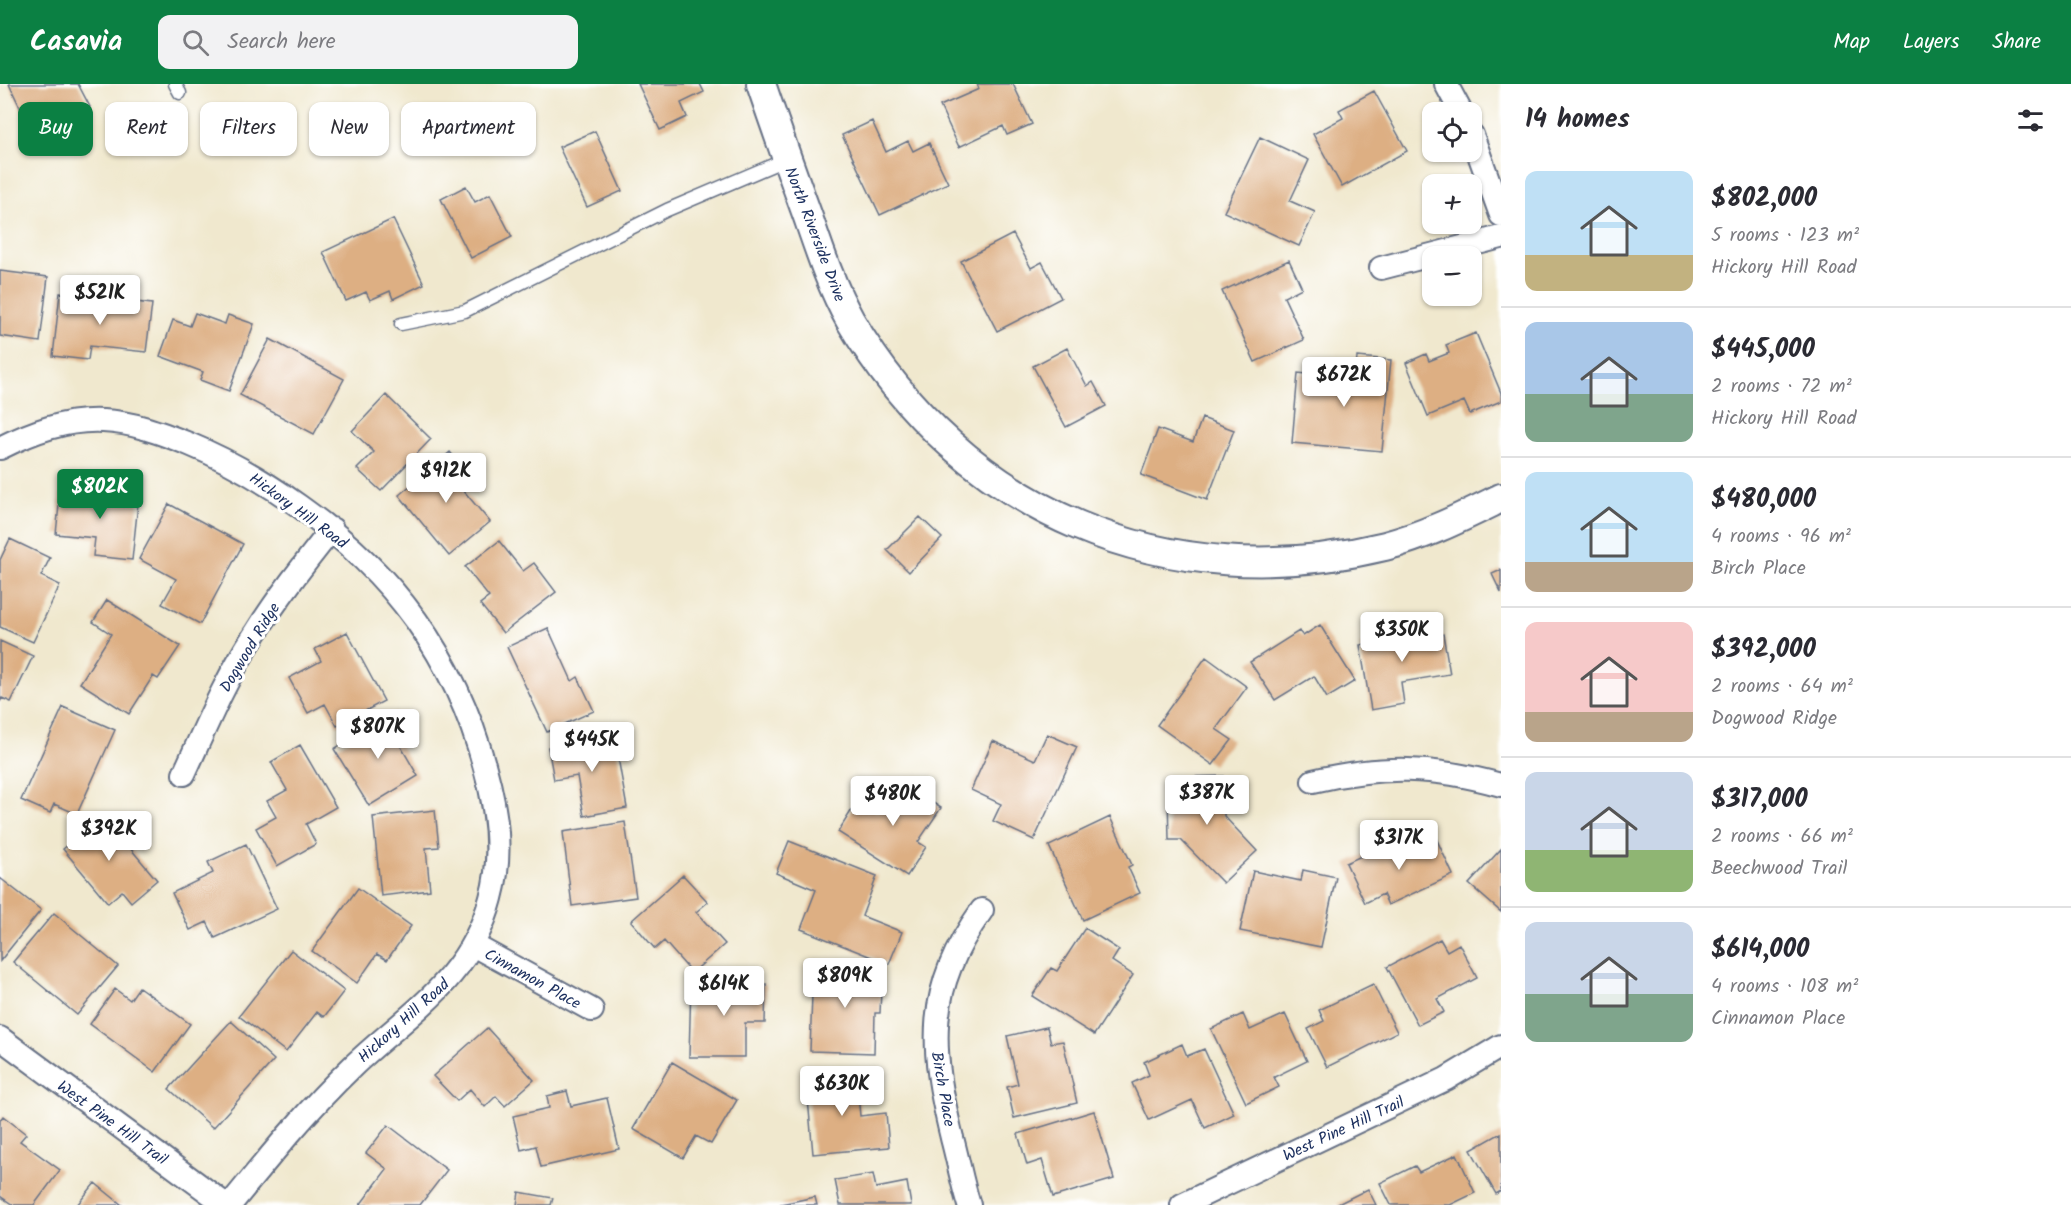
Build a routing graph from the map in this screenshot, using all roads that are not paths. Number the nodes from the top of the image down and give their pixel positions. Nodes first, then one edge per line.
1 (762, 84) edge
2 (1446, 84) edge
3 (1456, 102) edge
4 (787, 159) junction
5 (1482, 162) edge
6 (1501, 215) edge
7 (1501, 237) edge
8 (1381, 268) dead end
9 (401, 324) dead end
10 (0, 448) edge
11 (1501, 498) edge
12 (332, 529) junction
13 (184, 774) dead end
14 (1313, 781) dead end
15 (1501, 785) edge
16 (982, 910) dead end
17 (473, 945) junction
18 (592, 1010) dead end
19 (0, 1038) edge
20 (1501, 1046) edge
21 (228, 1205) edge
22 (969, 1205) edge
23 (1182, 1205) edge

1 - 4 street, North Riverside Drive
2 - 3 street
4 - 9 lane
4 - 11 street, North Riverside Drive
5 - 6 street
7 - 8 street
10 - 12 street, Hickory Hill Road
12 - 13 street, Dogwood Ridge
12 - 17 street, Hickory Hill Road
14 - 15 street
16 - 22 street, Birch Place
17 - 18 street, Cinnamon Place
17 - 21 street, Hickory Hill Road
19 - 21 street, West Pine Hill Trail
20 - 23 street, West Pine Hill Trail

